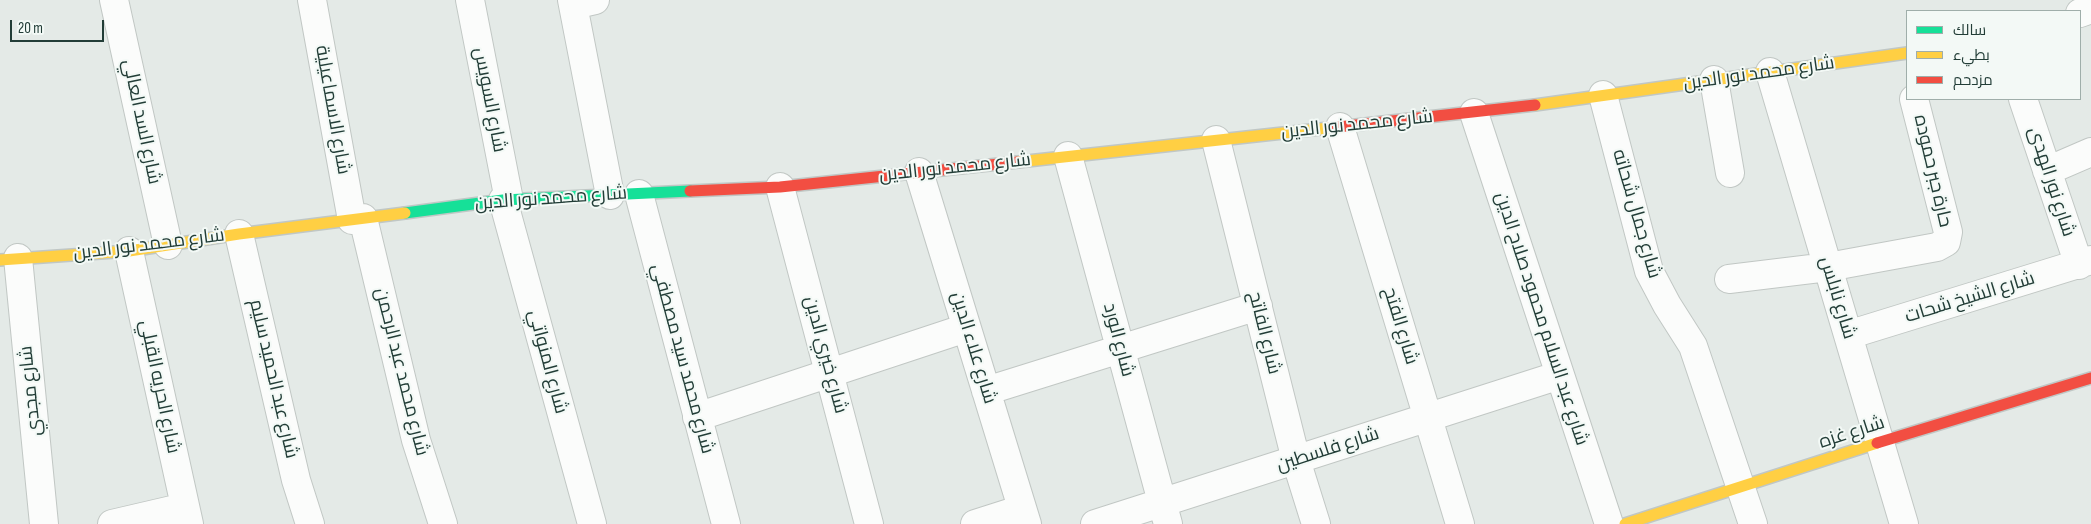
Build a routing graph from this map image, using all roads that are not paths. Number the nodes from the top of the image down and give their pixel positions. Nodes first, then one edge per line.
1 (114, 0) edge
2 (312, 0) edge
3 (470, 0) edge
4 (580, 2) edge
5 (1906, 59) edge
6 (1770, 72) junction
7 (1714, 80) junction
8 (1603, 95) junction
9 (1914, 100) edge
10 (2023, 100) edge
11 (1474, 113) junction
12 (1340, 127) junction
13 (1216, 140) junction
14 (2091, 152) edge
15 (1068, 156) junction
16 (2047, 170) junction
17 (918, 172) junction
18 (1730, 173) dead end
19 (780, 187) junction
20 (638, 194) junction
21 (610, 195) junction
22 (506, 200) junction
23 (358, 219) junction
24 (239, 234) junction
25 (168, 245) junction
26 (129, 251) junction
27 (9, 259) edge
28 (2085, 263) edge
29 (1828, 267) junction
30 (1729, 279) dead end
31 (1258, 306) junction
32 (966, 328) junction
33 (1848, 335) junction
34 (1120, 350) junction
35 (830, 373) junction
36 (1560, 375) junction
37 (2091, 378) edge
38 (986, 392) junction
39 (697, 417) junction
40 (1428, 418) junction
41 (1880, 442) junction
42 (1296, 460) junction
43 (1740, 487) junction
44 (1164, 513) edge
45 (187, 516) edge
46 (1025, 516) edge
47 (44, 524) edge
48 (112, 524) edge
49 (310, 524) edge
50 (444, 524) edge
51 (592, 524) edge
52 (726, 524) edge
53 (869, 524) edge
54 (975, 524) edge
55 (1095, 524) edge
56 (1316, 524) edge
57 (1460, 524) edge
58 (1609, 524) edge
59 (1625, 524) edge
60 (1752, 524) edge
61 (1904, 524) edge

1 - 25 street, شارع السد العالي
2 - 23 street, شارع الاسماعيلية
3 - 22 street, شارع السويس
4 - 21 street
5 - 6 street, شارع محمد نور الدين
6 - 7 street, شارع محمد نور الدين
6 - 29 street, شارع نابلس
7 - 8 street, شارع محمد نور الدين
7 - 18 street
8 - 11 street, شارع محمد نور الدين
8 - 43 street, شارع جمال شحاته
9 - 29 street, حارة جبر حموده
10 - 16 street, شارع نور الهدى
11 - 12 street, شارع محمد نور الدين
11 - 36 street, شارع عبد السلام محمود صلاح الدين
12 - 13 street, شارع محمد نور الدين
12 - 40 street, شارع الفتح
13 - 15 street, شارع محمد نور الدين
13 - 31 street, شارع الفاتح
14 - 16 street
15 - 17 street, شارع محمد نور الدين
15 - 34 street, شارع الورد
16 - 28 street, شارع نور الهدى
17 - 19 street, شارع محمد نور الدين
17 - 32 street, شارع علاء الدين
19 - 20 street, شارع محمد نور الدين
19 - 35 street, شارع خيري الدين
20 - 21 street, شارع محمد نور الدين
20 - 39 street, شارع محمد سيد مصطفي
21 - 22 street, شارع محمد نور الدين
22 - 23 street, شارع محمد نور الدين
22 - 51 street, شارع المنواتي
23 - 24 street, شارع محمد نور الدين
23 - 50 street, شارع محمد عبد الرحمن
24 - 25 street, شارع محمد نور الدين
24 - 49 street, شارع عبد الحميد سليم
25 - 26 street, شارع محمد نور الدين
26 - 27 street, شارع محمد نور الدين
26 - 45 street, شارع الحريه القبلي
27 - 47 street, شارع مجدي
28 - 33 street, شارع الشيخ شحات
29 - 30 street
29 - 33 street, شارع نابلس
31 - 34 street
31 - 42 street, شارع الفاتح
32 - 35 street
32 - 38 street, شارع علاء الدين
33 - 41 street, شارع نابلس
34 - 38 street
34 - 44 street, شارع الورد
35 - 39 street
35 - 53 street, شارع خيري الدين
36 - 40 street, شارع فلسطين
36 - 58 street, شارع عبد السلام محمود صلاح الدين
37 - 41 street, شارع غزه
38 - 46 street, شارع علاء الدين
39 - 52 street, شارع محمد سيد مصطفي
40 - 42 street, شارع فلسطين
40 - 57 street, شارع الفتح
41 - 43 street, شارع غزه
41 - 61 street, شارع نابلس
42 - 44 street, شارع فلسطين
42 - 56 street, شارع الفاتح
43 - 59 street, شارع غزه
43 - 60 street, شارع جمال شحاته
44 - 55 street, شارع فلسطين
45 - 48 street
46 - 54 street

